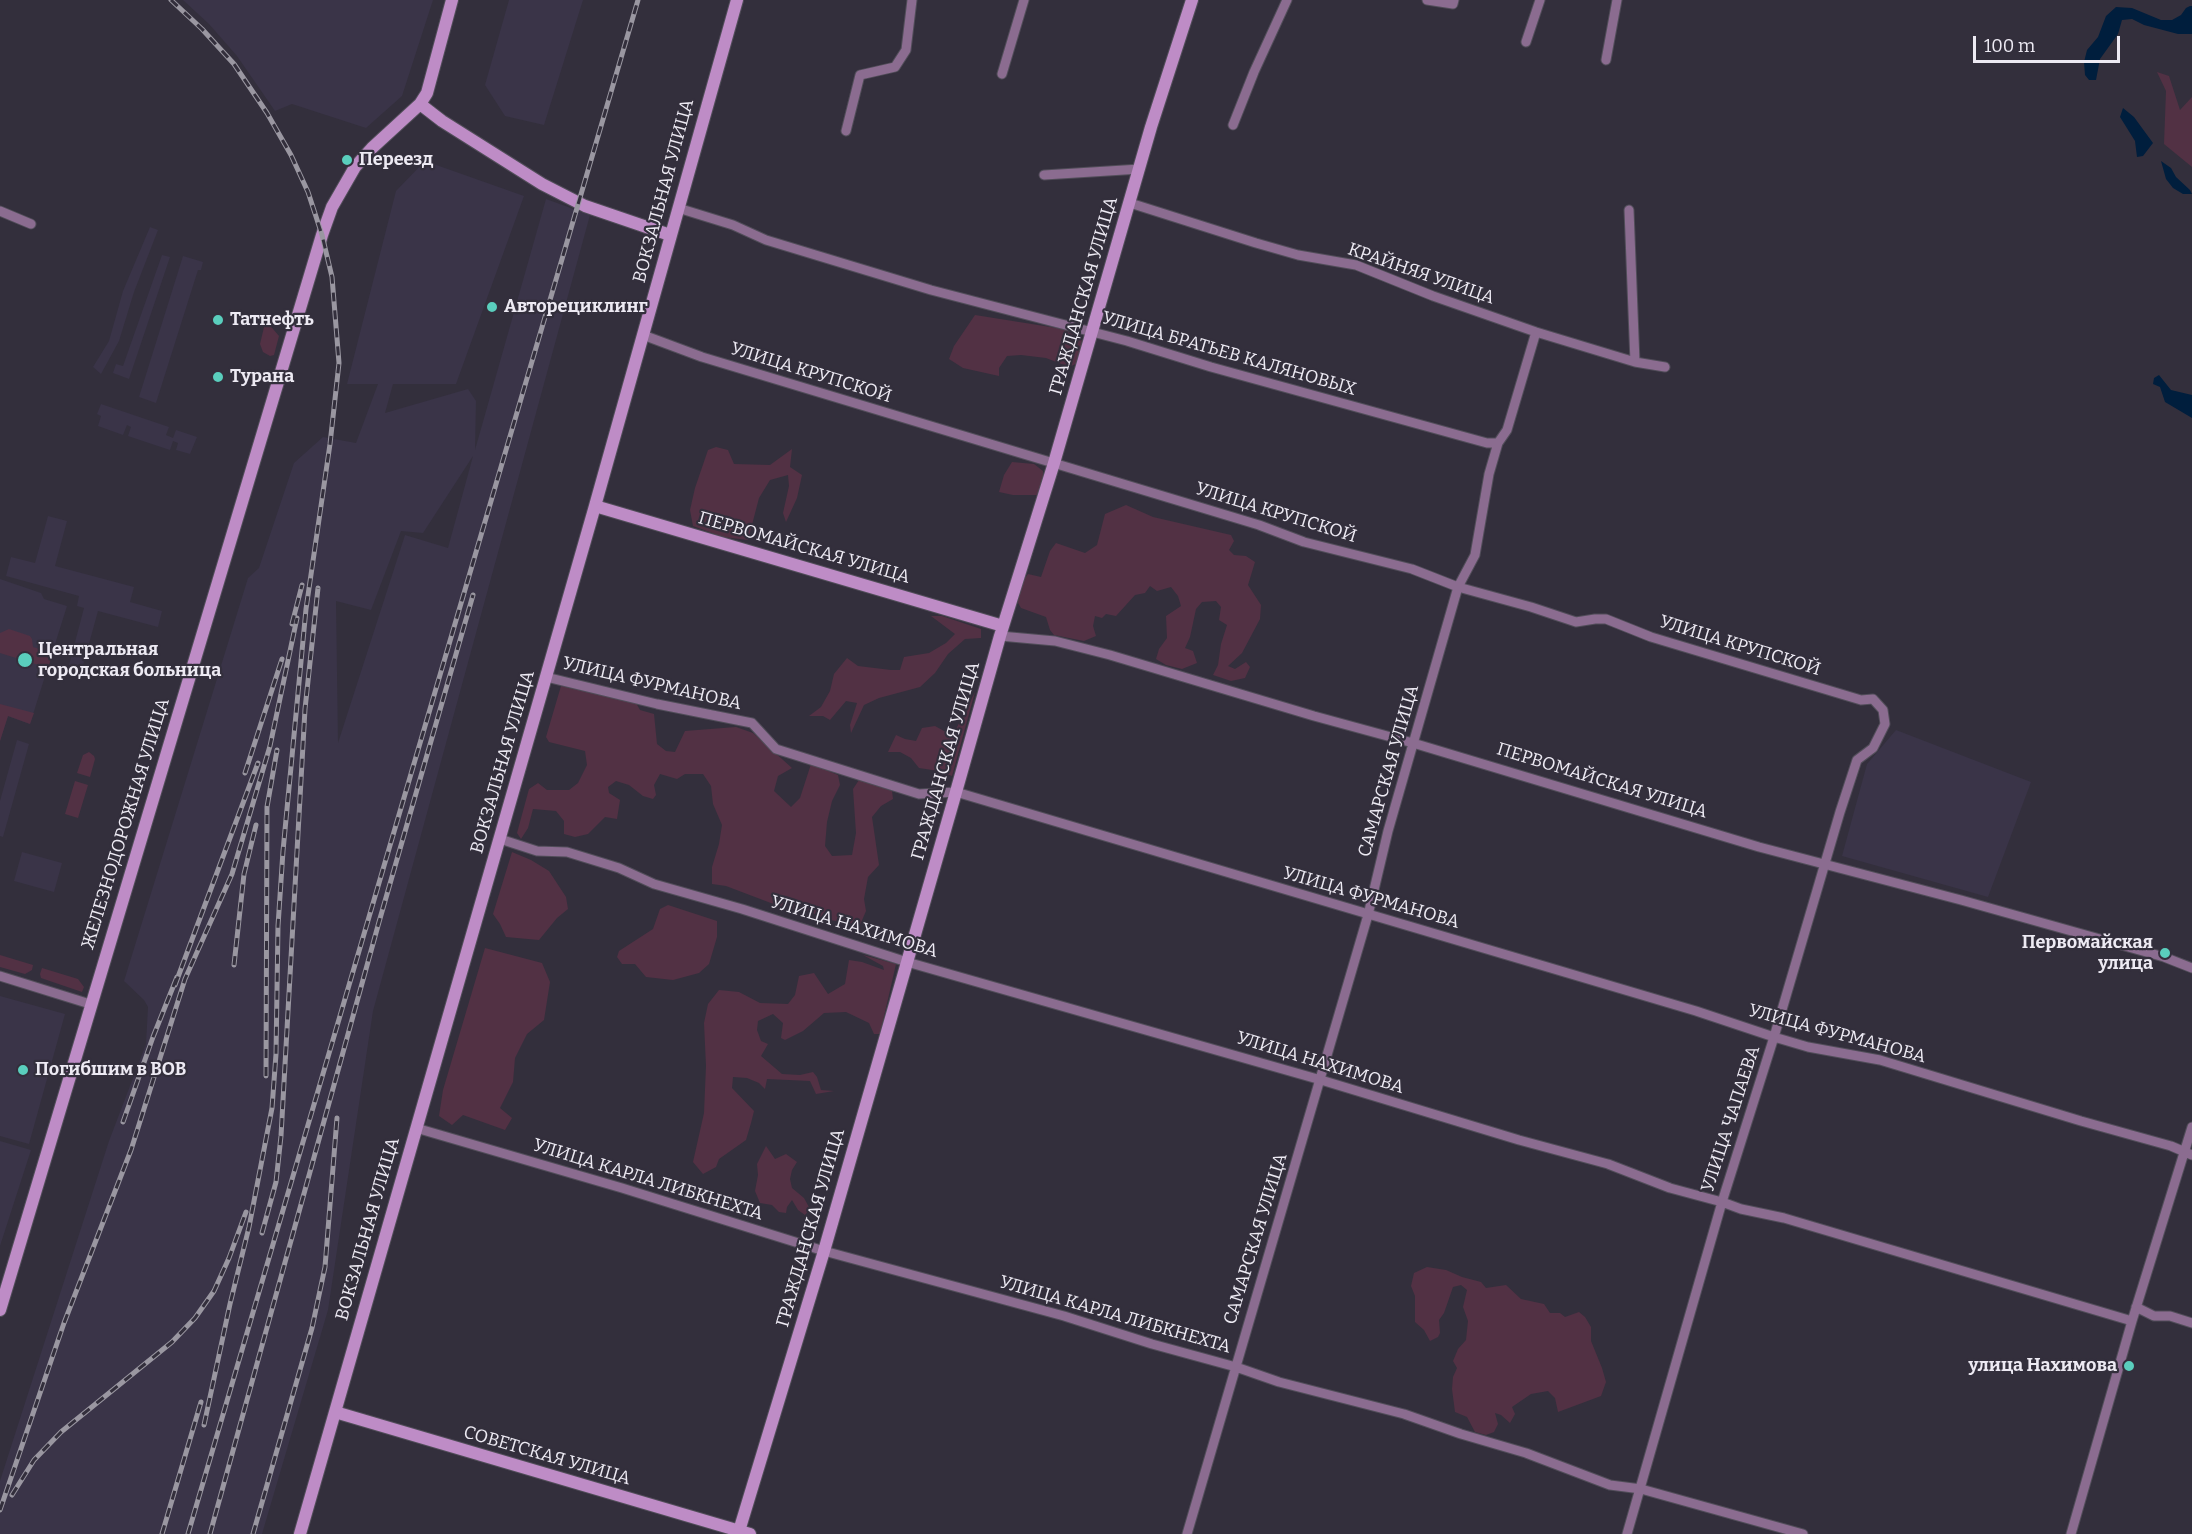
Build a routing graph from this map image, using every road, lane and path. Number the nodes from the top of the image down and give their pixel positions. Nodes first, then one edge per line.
1 (452, 0) edge
2 (737, 0) edge
3 (912, 0) edge
4 (1024, 0) edge
5 (1192, 0) edge
6 (1287, 0) edge
7 (1427, 0) edge
8 (1540, 0) edge
9 (1617, 0) edge
10 (1453, 2) edge
11 (1526, 42) dead end
12 (1606, 60) dead end
13 (1002, 74) dead end
14 (420, 105) junction
15 (1233, 125) dead end
16 (846, 131) dead end
17 (1140, 169) junction
18 (1044, 175) dead end
19 (1130, 203) junction
20 (678, 208) junction
21 (1629, 210) dead end
22 (0, 211) edge
23 (31, 224) dead end
24 (670, 235) junction
25 (1536, 332) junction
26 (1093, 333) junction
27 (643, 335) junction
28 (1635, 362) junction
29 (1665, 368) dead end
30 (1498, 443) junction
31 (1054, 463) junction
32 (595, 506) junction
33 (1458, 587) junction
34 (1001, 631) junction
35 (546, 677) junction
36 (1885, 724) joint
37 (1413, 743) junction
38 (957, 792) junction
39 (500, 839) junction
40 (1826, 863) junction
41 (1368, 915) junction
42 (907, 962) junction
43 (2192, 968) edge
44 (0, 976) edge
45 (90, 1004) junction
46 (1774, 1037) junction
47 (1321, 1080) junction
48 (2192, 1127) edge
49 (416, 1128) junction
50 (2188, 1154) edge
51 (1722, 1202) junction
52 (824, 1251) junction
53 (3, 1285) edge
54 (2136, 1307) junction
55 (0, 1310) edge
56 (2132, 1321) junction
57 (2192, 1323) edge
58 (1236, 1366) junction
59 (334, 1412) junction
60 (1641, 1490) junction
61 (742, 1533) edge
62 (300, 1534) edge
63 (1187, 1534) edge
64 (1627, 1534) edge
65 (1803, 1534) edge
66 (2071, 1534) edge

1 - 14 street, ЖЕЛЕЗНОДОРОЖНАЯ УЛИЦА
2 - 20 street, ВОКЗАЛЬНАЯ УЛИЦА
3 - 16 street
4 - 13 street
5 - 17 street, ГРАЖДАНСКАЯ УЛИЦА
6 - 15 street
7 - 10 street
8 - 11 street
9 - 12 street
14 - 24 street
14 - 45 street, ЖЕЛЕЗНОДОРОЖНАЯ УЛИЦА
17 - 18 street
17 - 19 street, ГРАЖДАНСКАЯ УЛИЦА
19 - 25 street, КРАЙНЯЯ УЛИЦА
19 - 26 street, ГРАЖДАНСКАЯ УЛИЦА
20 - 24 street, ВОКЗАЛЬНАЯ УЛИЦА
20 - 26 street, УЛИЦА БРАТЬЕВ КАЛЯНОВЫХ
21 - 28 street
22 - 23 street
24 - 27 street, ВОКЗАЛЬНАЯ УЛИЦА
25 - 28 street, КРАЙНЯЯ УЛИЦА
25 - 30 street, САМАРСКАЯ УЛИЦА
26 - 30 street, УЛИЦА БРАТЬЕВ КАЛЯНОВЫХ
26 - 31 street, ГРАЖДАНСКАЯ УЛИЦА
27 - 31 street, УЛИЦА КРУПСКОЙ
27 - 32 street, ВОКЗАЛЬНАЯ УЛИЦА
28 - 29 street, КРАЙНЯЯ УЛИЦА
30 - 33 street, САМАРСКАЯ УЛИЦА
31 - 33 street, УЛИЦА КРУПСКОЙ
31 - 34 street, ГРАЖДАНСКАЯ УЛИЦА
32 - 34 street, ПЕРВОМАЙСКАЯ УЛИЦА
32 - 35 street, ВОКЗАЛЬНАЯ УЛИЦА
33 - 36 street, УЛИЦА КРУПСКОЙ
33 - 37 street, САМАРСКАЯ УЛИЦА
34 - 37 street, ПЕРВОМАЙСКАЯ УЛИЦА
34 - 38 street, ГРАЖДАНСКАЯ УЛИЦА
35 - 38 street, УЛИЦА ФУРМАНОВА
35 - 39 street, ВОКЗАЛЬНАЯ УЛИЦА
36 - 40 street, УЛИЦА ЧАПАЕВА
37 - 40 street, ПЕРВОМАЙСКАЯ УЛИЦА
37 - 41 street, САМАРСКАЯ УЛИЦА
38 - 41 street, УЛИЦА ФУРМАНОВА
38 - 42 street, ГРАЖДАНСКАЯ УЛИЦА
39 - 42 street, УЛИЦА НАХИМОВА
39 - 49 street, ВОКЗАЛЬНАЯ УЛИЦА
40 - 43 street, ПЕРВОМАЙСКАЯ УЛИЦА
40 - 46 street, УЛИЦА ЧАПАЕВА
41 - 46 street, УЛИЦА ФУРМАНОВА
41 - 47 street, САМАРСКАЯ УЛИЦА
42 - 47 street, УЛИЦА НАХИМОВА
42 - 52 street, ГРАЖДАНСКАЯ УЛИЦА
44 - 45 street
45 - 53 street, ЖЕЛЕЗНОДОРОЖНАЯ УЛИЦА
46 - 50 street, УЛИЦА ФУРМАНОВА
46 - 51 street, УЛИЦА ЧАПАЕВА
47 - 51 street, УЛИЦА НАХИМОВА
47 - 58 street, САМАРСКАЯ УЛИЦА
48 - 50 street
49 - 52 street, УЛИЦА КАРЛА ЛИБКНЕХТА
49 - 59 street, ВОКЗАЛЬНАЯ УЛИЦА
50 - 54 street
51 - 56 street, УЛИЦА НАХИМОВА
51 - 60 street, УЛИЦА ЧАПАЕВА
52 - 58 street, УЛИЦА КАРЛА ЛИБКНЕХТА
52 - 61 street, ГРАЖДАНСКАЯ УЛИЦА
53 - 55 street, ЖЕЛЕЗНОДОРОЖНАЯ УЛИЦА
54 - 56 street
54 - 57 street
56 - 66 street
58 - 60 street, УЛИЦА КАРЛА ЛИБКНЕХТА
58 - 63 street, САМАРСКАЯ УЛИЦА
59 - 61 street, СОВЕТСКАЯ УЛИЦА
59 - 62 street, ВОКЗАЛЬНАЯ УЛИЦА
60 - 64 street, УЛИЦА ЧАПАЕВА
60 - 65 street, УЛИЦА КАРЛА ЛИБКНЕХТА

